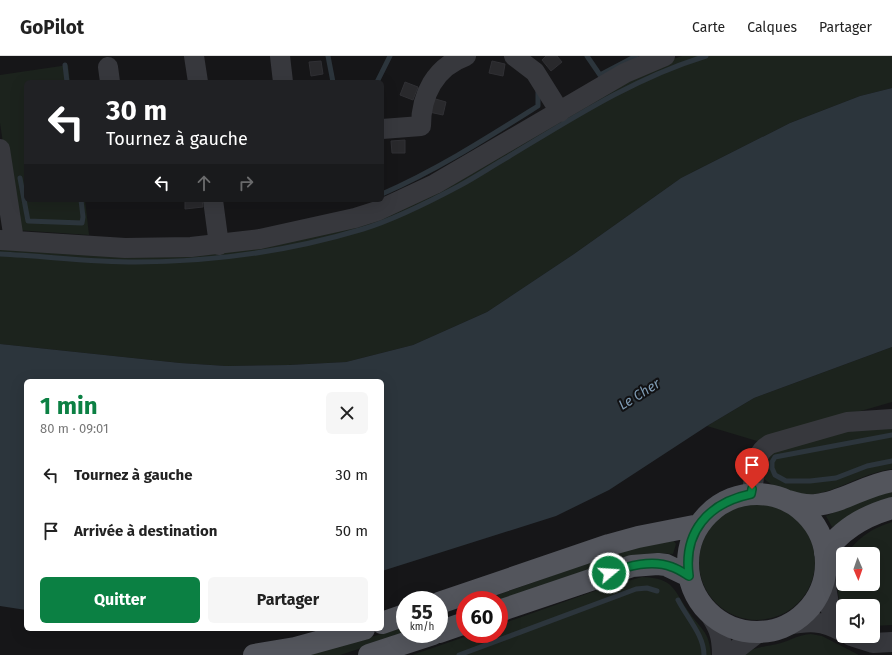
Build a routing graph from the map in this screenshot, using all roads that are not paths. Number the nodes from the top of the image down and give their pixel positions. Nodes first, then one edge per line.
1 (194, 56) edge
2 (280, 56) edge
3 (466, 56) edge
4 (514, 56) edge
5 (665, 56) edge
6 (198, 80) edge
7 (283, 80) edge
8 (560, 112) junction
9 (384, 129) edge
10 (0, 150) edge
11 (213, 202) edge
12 (7, 240) edge
13 (219, 245) junction
14 (892, 405) edge
15 (892, 419) edge
16 (847, 422) junction
17 (892, 481) edge
18 (751, 494) junction
19 (787, 501) junction
20 (892, 508) edge
21 (699, 525) junction
22 (825, 563) junction
23 (689, 576) junction
24 (448, 600) edge
25 (508, 608) edge
26 (707, 610) junction
27 (396, 618) edge
28 (384, 622) edge
29 (836, 622) edge
30 (786, 625) junction
31 (836, 628) edge
32 (357, 631) edge
33 (759, 632) junction
34 (892, 642) edge
35 (406, 643) edge
36 (880, 643) edge
37 (254, 655) edge
38 (369, 655) edge
39 (722, 655) edge
40 (729, 655) edge

1 - 6 street
2 - 7 street
3 - 9 street
4 - 8 street
5 - 8 street
8 - 13 street
10 - 12 street
11 - 13 street
12 - 13 street
14 - 16 street
15 - 16 street
16 - 18 street
17 - 19 main road
18 - 19 main road
18 - 21 main road
19 - 22 main road
20 - 22 main road
21 - 23 main road
21 - 24 main road
22 - 29 street
22 - 30 main road
23 - 25 main road
23 - 26 main road
26 - 33 main road
26 - 39 street
27 - 28 main road
30 - 31 street
30 - 33 main road
32 - 37 main road
33 - 40 street
34 - 36 street
35 - 38 main road

